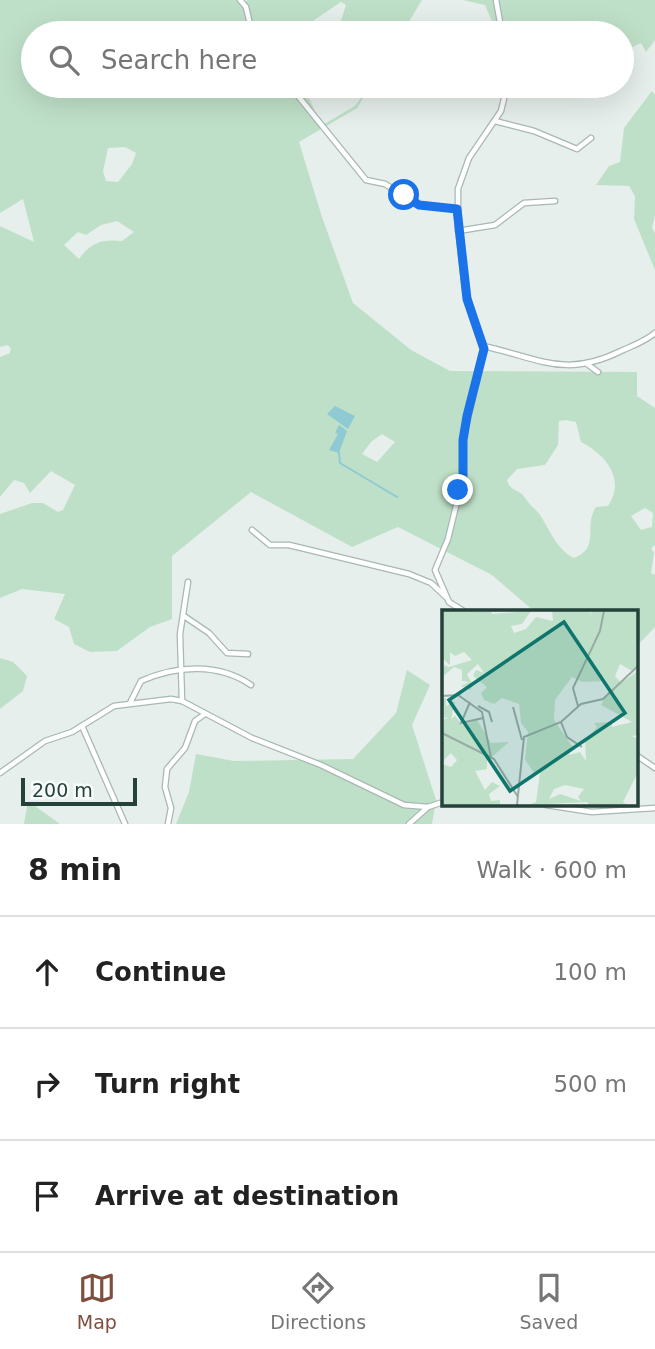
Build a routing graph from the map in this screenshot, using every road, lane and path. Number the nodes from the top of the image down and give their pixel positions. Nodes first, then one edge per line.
1 (240, 0) edge
2 (496, 0) edge
3 (249, 21) edge
4 (500, 21) edge
5 (300, 98) edge
6 (505, 98) edge
7 (495, 121) junction
8 (591, 138) dead end
9 (555, 201) dead end
10 (457, 209) junction
11 (458, 231) junction
12 (655, 333) edge
13 (483, 345) junction
14 (587, 364) junction
15 (598, 372) dead end
16 (252, 530) dead end
17 (188, 582) dead end
18 (447, 597) junction
19 (461, 610) edge
20 (183, 615) junction
21 (248, 653) dead end
22 (182, 670) junction
23 (251, 685) dead end
24 (182, 701) junction
25 (129, 704) junction
26 (206, 714) junction
27 (82, 726) junction
28 (638, 756) edge
29 (655, 768) edge
30 (0, 773) edge
31 (442, 802) edge
32 (553, 806) edge
33 (428, 807) junction
34 (655, 808) edge
35 (125, 824) edge
36 (168, 824) edge
37 (409, 824) edge

1 - 3 street
2 - 4 street
5 - 10 street
6 - 7 street
7 - 8 street
7 - 10 street
9 - 11 street
10 - 11 street
11 - 13 street
12 - 14 street
13 - 14 street
13 - 18 street
14 - 15 street
16 - 18 street
17 - 20 street
18 - 19 street
20 - 21 street
20 - 22 street
22 - 23 street
22 - 24 street
22 - 25 street
24 - 25 street
24 - 26 street
25 - 27 street
26 - 33 street
26 - 36 street
27 - 30 street
27 - 35 street
28 - 29 street
31 - 33 street
32 - 34 street
33 - 37 street

